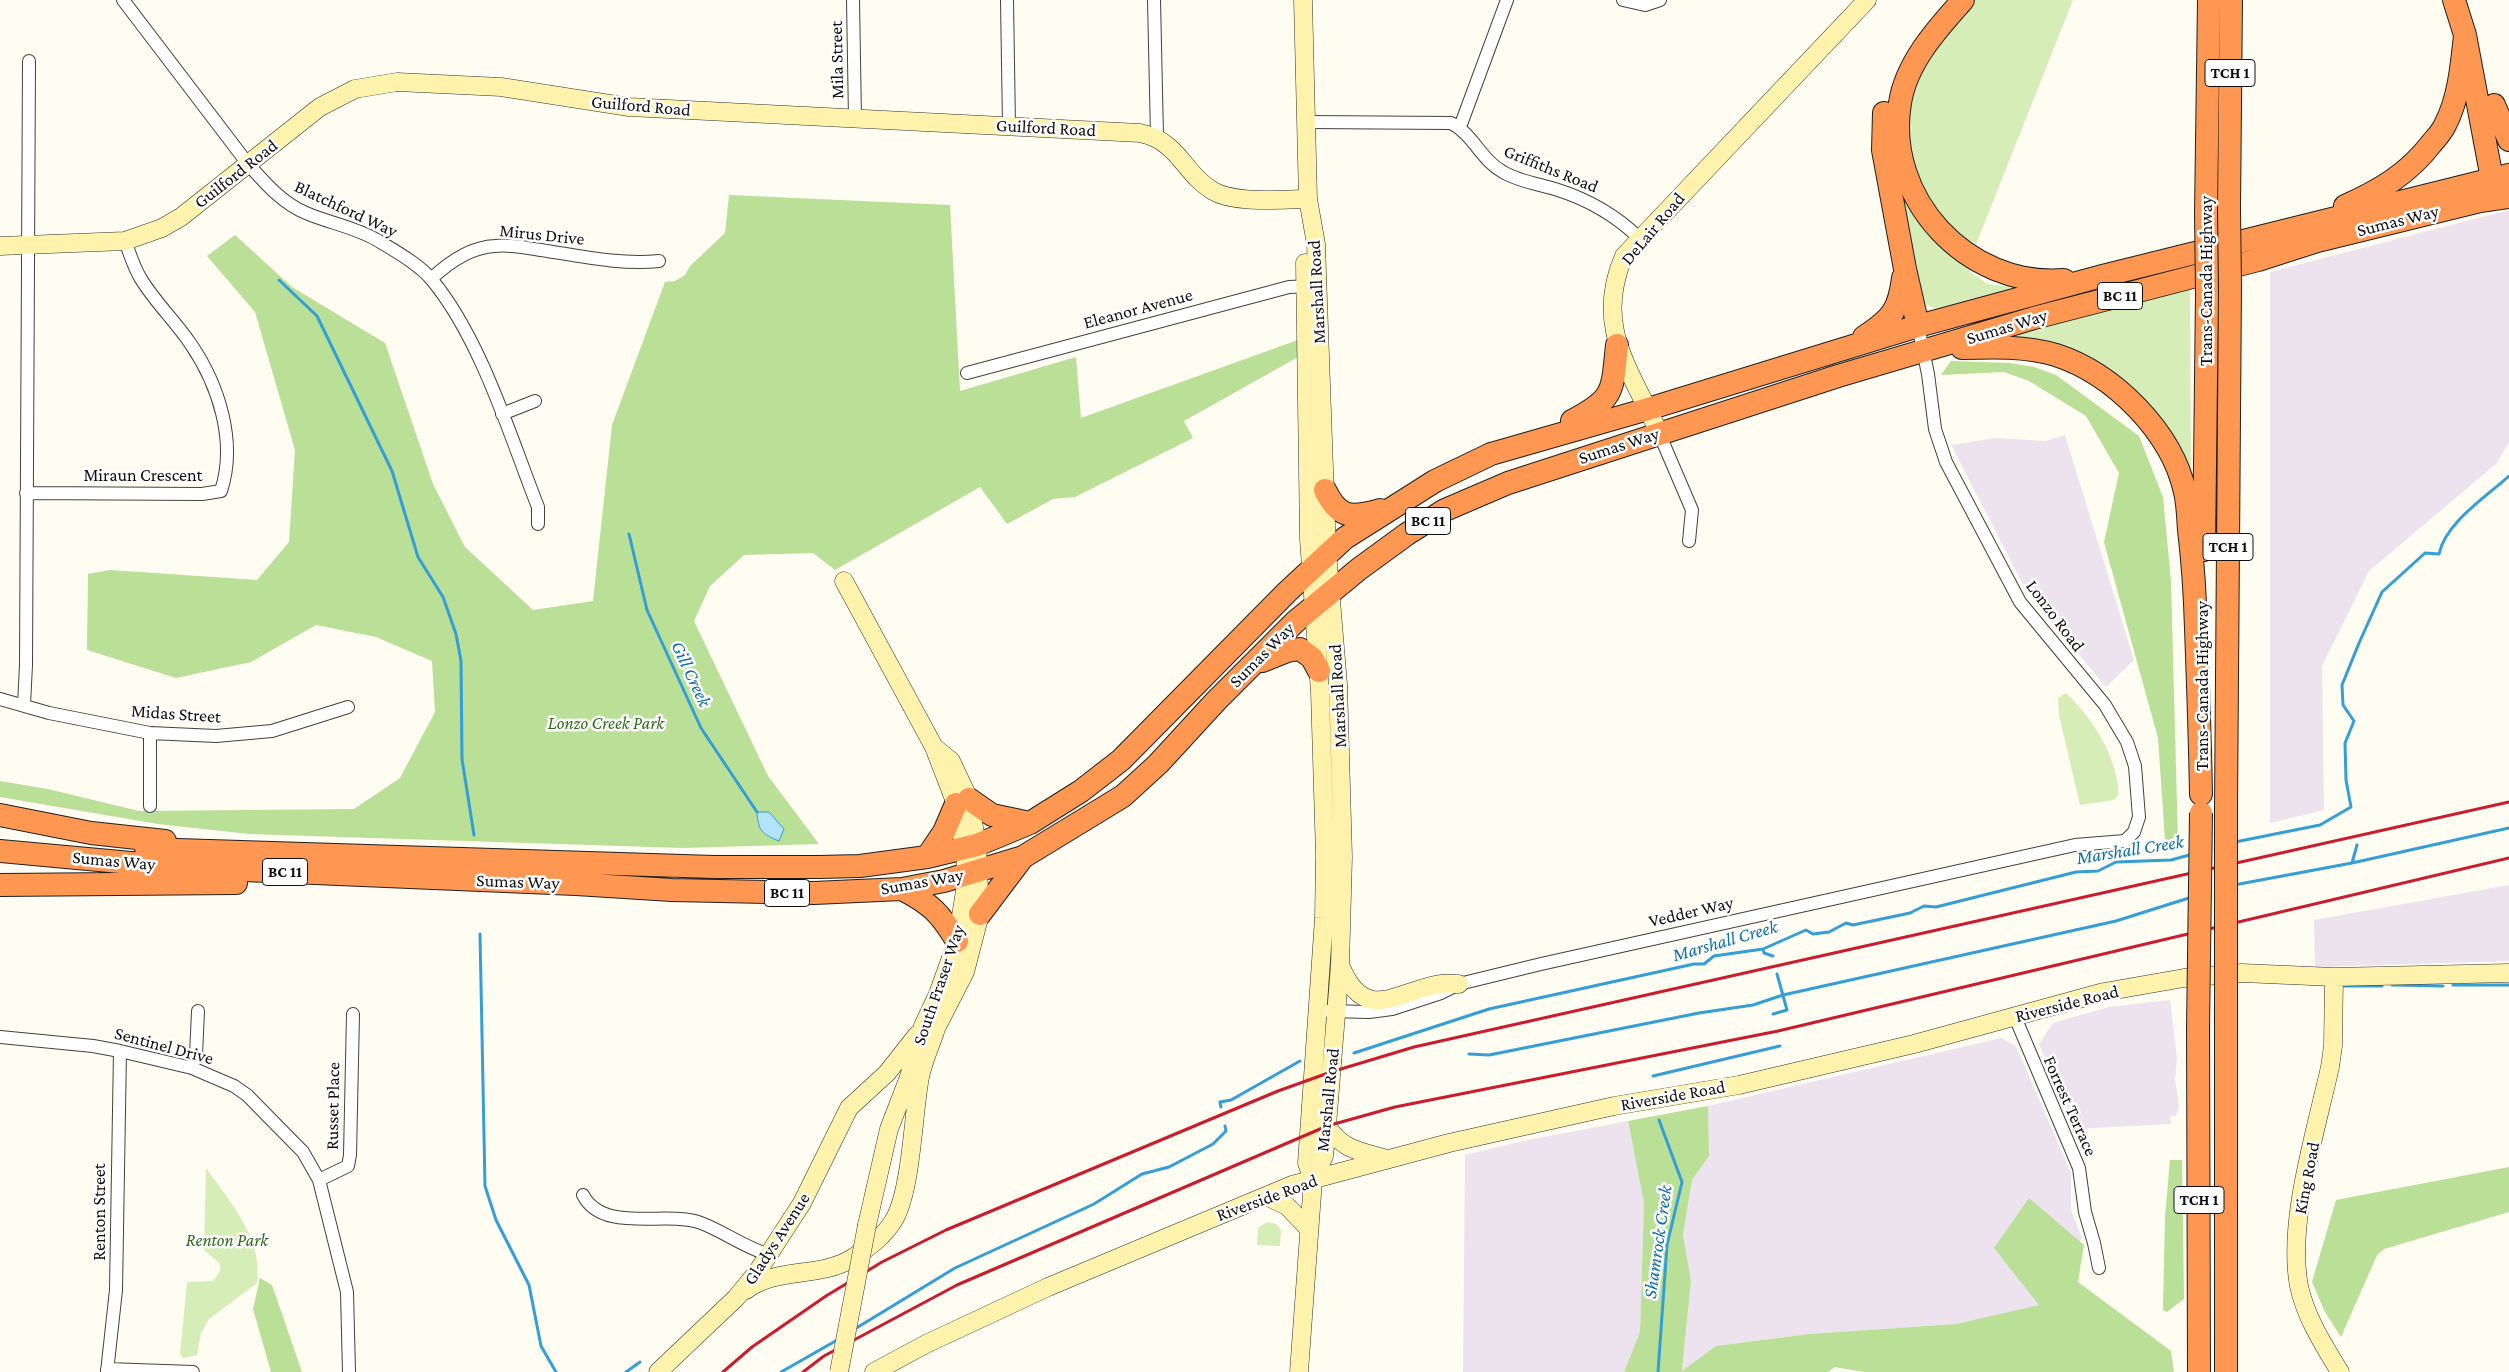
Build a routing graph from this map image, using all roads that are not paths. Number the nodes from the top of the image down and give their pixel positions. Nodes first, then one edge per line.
1 (123, 0) edge
2 (853, 0) edge
3 (1007, 0) edge
4 (1154, 0) edge
5 (1302, 0) edge
6 (1507, 0) edge
7 (1623, 0) edge
8 (1660, 0) edge
9 (1867, 0) edge
10 (1946, 0) edge
11 (1963, 0) edge
12 (2195, 0) edge
13 (2209, 0) edge
14 (2231, 0) edge
15 (2243, 0) edge
16 (2454, 0) edge
17 (2469, 0) edge
18 (2465, 35) junction
19 (29, 61) dead end
20 (2209, 71) junction
21 (2494, 105) junction
22 (855, 119) junction
23 (1306, 122) junction
24 (1009, 126) junction
25 (1460, 127) junction
26 (1156, 136) junction
27 (2509, 140) edge
28 (2230, 147) junction
29 (248, 164) junction
30 (2503, 185) edge
31 (1308, 205) junction
32 (2260, 238) junction
33 (1640, 239) junction
34 (125, 241) junction
35 (27, 245) junction
36 (0, 246) edge
37 (659, 261) dead end
38 (1905, 269) junction
39 (2102, 276) junction
40 (431, 279) junction
41 (1311, 286) junction
42 (1918, 326) junction
43 (1617, 344) junction
44 (1842, 350) junction
45 (1930, 350) junction
46 (967, 373) dead end
47 (534, 401) dead end
48 (1648, 409) junction
49 (502, 414) junction
50 (1659, 433) junction
51 (1538, 439) junction
52 (1538, 472) junction
53 (1325, 490) junction
54 (26, 492) junction
55 (1391, 507) junction
56 (538, 524) dead end
57 (1689, 541) dead end
58 (1319, 561) junction
59 (844, 581) dead end
60 (1322, 600) junction
61 (1254, 664) junction
62 (1319, 671) junction
63 (0, 699) edge
64 (24, 705) junction
65 (348, 707) dead end
66 (150, 733) junction
67 (962, 801) junction
68 (2201, 803) junction
69 (150, 806) dead end
70 (0, 815) edge
71 (1030, 823) junction
72 (0, 835) edge
73 (2075, 845) joint
74 (0, 851) edge
75 (338, 857) junction
76 (927, 857) junction
77 (1022, 857) junction
78 (970, 860) junction
79 (543, 883) junction
80 (0, 886) edge
81 (902, 889) junction
82 (672, 890) junction
83 (980, 914) junction
84 (957, 941) junction
85 (1340, 965) junction
86 (2509, 973) edge
87 (2334, 977) junction
88 (1459, 984) junction
89 (1317, 1010) junction
90 (198, 1011) dead end
91 (1336, 1011) junction
92 (353, 1014) dead end
93 (2014, 1017) junction
94 (929, 1029) junction
95 (0, 1037) edge
96 (120, 1051) junction
97 (192, 1068) junction
98 (1327, 1126) junction
99 (1388, 1159) junction
100 (319, 1180) junction
101 (1314, 1180) junction
102 (583, 1195) dead end
103 (1266, 1196) junction
104 (1309, 1230) junction
105 (770, 1255) junction
106 (2099, 1268) dead end
107 (797, 1272) junction
108 (736, 1298) junction
109 (107, 1370) edge
110 (193, 1372) edge
111 (349, 1372) edge
112 (658, 1372) edge
113 (838, 1372) edge
114 (874, 1372) edge
115 (1299, 1372) edge
116 (2199, 1372) edge
117 (2226, 1372) edge
118 (2340, 1372) edge

1 - 29 street, Blatchford Way
2 - 22 street, Mila Street
3 - 24 street
4 - 26 street
5 - 23 street, Marshall Road
6 - 25 street
7 - 8 street
9 - 33 street, DeLair Road
10 - 38 highway
11 - 39 highway
12 - 20 highway
13 - 20 highway, Trans-Canada Highway / TCH 1
14 - 28 highway, Trans-Canada Highway / TCH 1
15 - 28 highway
16 - 18 highway
17 - 21 highway
18 - 30 highway
18 - 32 highway
19 - 35 street
20 - 68 highway, Trans-Canada Highway / TCH 1, bridge
21 - 27 highway
21 - 30 highway
22 - 24 street, Guilford Road
22 - 29 street, Guilford Road
23 - 25 street
23 - 31 street, Marshall Road
24 - 26 street, Guilford Road
25 - 33 street, Griffiths Road
26 - 31 street
28 - 117 highway, Trans-Canada Highway / TCH 1, bridge
29 - 34 street, Guilford Road
29 - 40 street, Blatchford Way
30 - 32 highway, Sumas Way / BC 11
30 - 45 highway, Sumas Way / BC 11
31 - 41 street, Marshall Road
32 - 39 highway, Sumas Way / BC 11
33 - 43 street, DeLair Road
34 - 35 street, Guilford Road
34 - 54 street, Miraun Crescent
35 - 36 street, Guilford Road
35 - 54 street
37 - 40 street, Mirus Drive
38 - 42 highway
38 - 44 highway
39 - 42 highway, Sumas Way / BC 11
40 - 49 street, Blatchford Way
41 - 46 street, Eleanor Avenue
41 - 53 street, Marshall Road
41 - 58 street, Marshall Road
42 - 44 highway, Sumas Way / BC 11
42 - 45 street, Lonzo Road
43 - 48 street, DeLair Road
43 - 51 highway
44 - 48 highway, Sumas Way / BC 11
45 - 50 highway, Sumas Way / BC 11
45 - 68 highway
45 - 73 street, Lonzo Road
47 - 49 street
48 - 50 street, DeLair Road
48 - 51 highway, Sumas Way / BC 11
48 - 52 highway
49 - 56 street, Blatchford Way
50 - 52 highway, Sumas Way / BC 11
50 - 57 street, DeLair Road
51 - 55 highway, Sumas Way / BC 11
52 - 60 highway, Sumas Way / BC 11
53 - 55 highway
53 - 58 street, Marshall Road
54 - 64 street
55 - 58 highway, Sumas Way / BC 11
58 - 60 street, Marshall Road
58 - 71 highway, Sumas Way / BC 11
59 - 67 street, South Fraser Way
60 - 61 highway, Sumas Way / BC 11
60 - 62 street, Marshall Road
60 - 85 street, Marshall Road
61 - 62 highway
61 - 77 highway, Sumas Way / BC 11
62 - 89 street, Marshall Road
63 - 64 street, Midas Street
64 - 66 street, Midas Street
65 - 66 street, Midas Street
66 - 69 street
67 - 71 highway
67 - 76 highway
67 - 78 street, South Fraser Way
68 - 116 highway, Trans-Canada Highway / TCH 1, bridge
70 - 75 highway
71 - 78 highway, Sumas Way / BC 11
72 - 75 highway, Sumas Way / BC 11
73 - 88 street, Vedder Way
74 - 79 highway, Sumas Way / BC 11
75 - 76 highway, Sumas Way / BC 11
76 - 78 highway, Sumas Way / BC 11
77 - 78 highway, Sumas Way / BC 11
77 - 83 highway
78 - 81 highway, Sumas Way / BC 11
78 - 82 highway
78 - 83 street, South Fraser Way
78 - 84 street, South Fraser Way
79 - 80 highway
79 - 82 highway, Sumas Way / BC 11
81 - 82 highway, Sumas Way / BC 11
81 - 84 highway
83 - 94 street, South Fraser Way
84 - 94 street, South Fraser Way
85 - 88 street
85 - 91 street, Marshall Road
86 - 87 street, Riverside Road
87 - 93 street, Riverside Road
87 - 118 street, King Road
88 - 91 street, Vedder Way
89 - 91 street, Vedder Way
89 - 101 street, Marshall Road
90 - 97 street
91 - 98 street, Marshall Road
92 - 100 street, Russet Place
93 - 99 street, Riverside Road
93 - 106 street, Forrest Terrace
94 - 105 street, Gladys Avenue
94 - 107 street
94 - 113 street, South Fraser Way, bridge
95 - 96 street, Sentinel Drive
96 - 97 street, Sentinel Drive
96 - 109 street, Renton Street
97 - 100 street, Sentinel Drive
98 - 99 street
98 - 101 street, Marshall Road
99 - 101 street, Riverside Road
100 - 111 street, Sentinel Drive
101 - 103 street, Riverside Road
101 - 104 street, Marshall Road
102 - 105 street
103 - 104 street
103 - 114 street, Riverside Road
104 - 115 street, Marshall Road
105 - 107 street
105 - 108 street, Gladys Avenue
107 - 108 street
108 - 112 street, Gladys Avenue
109 - 110 street

